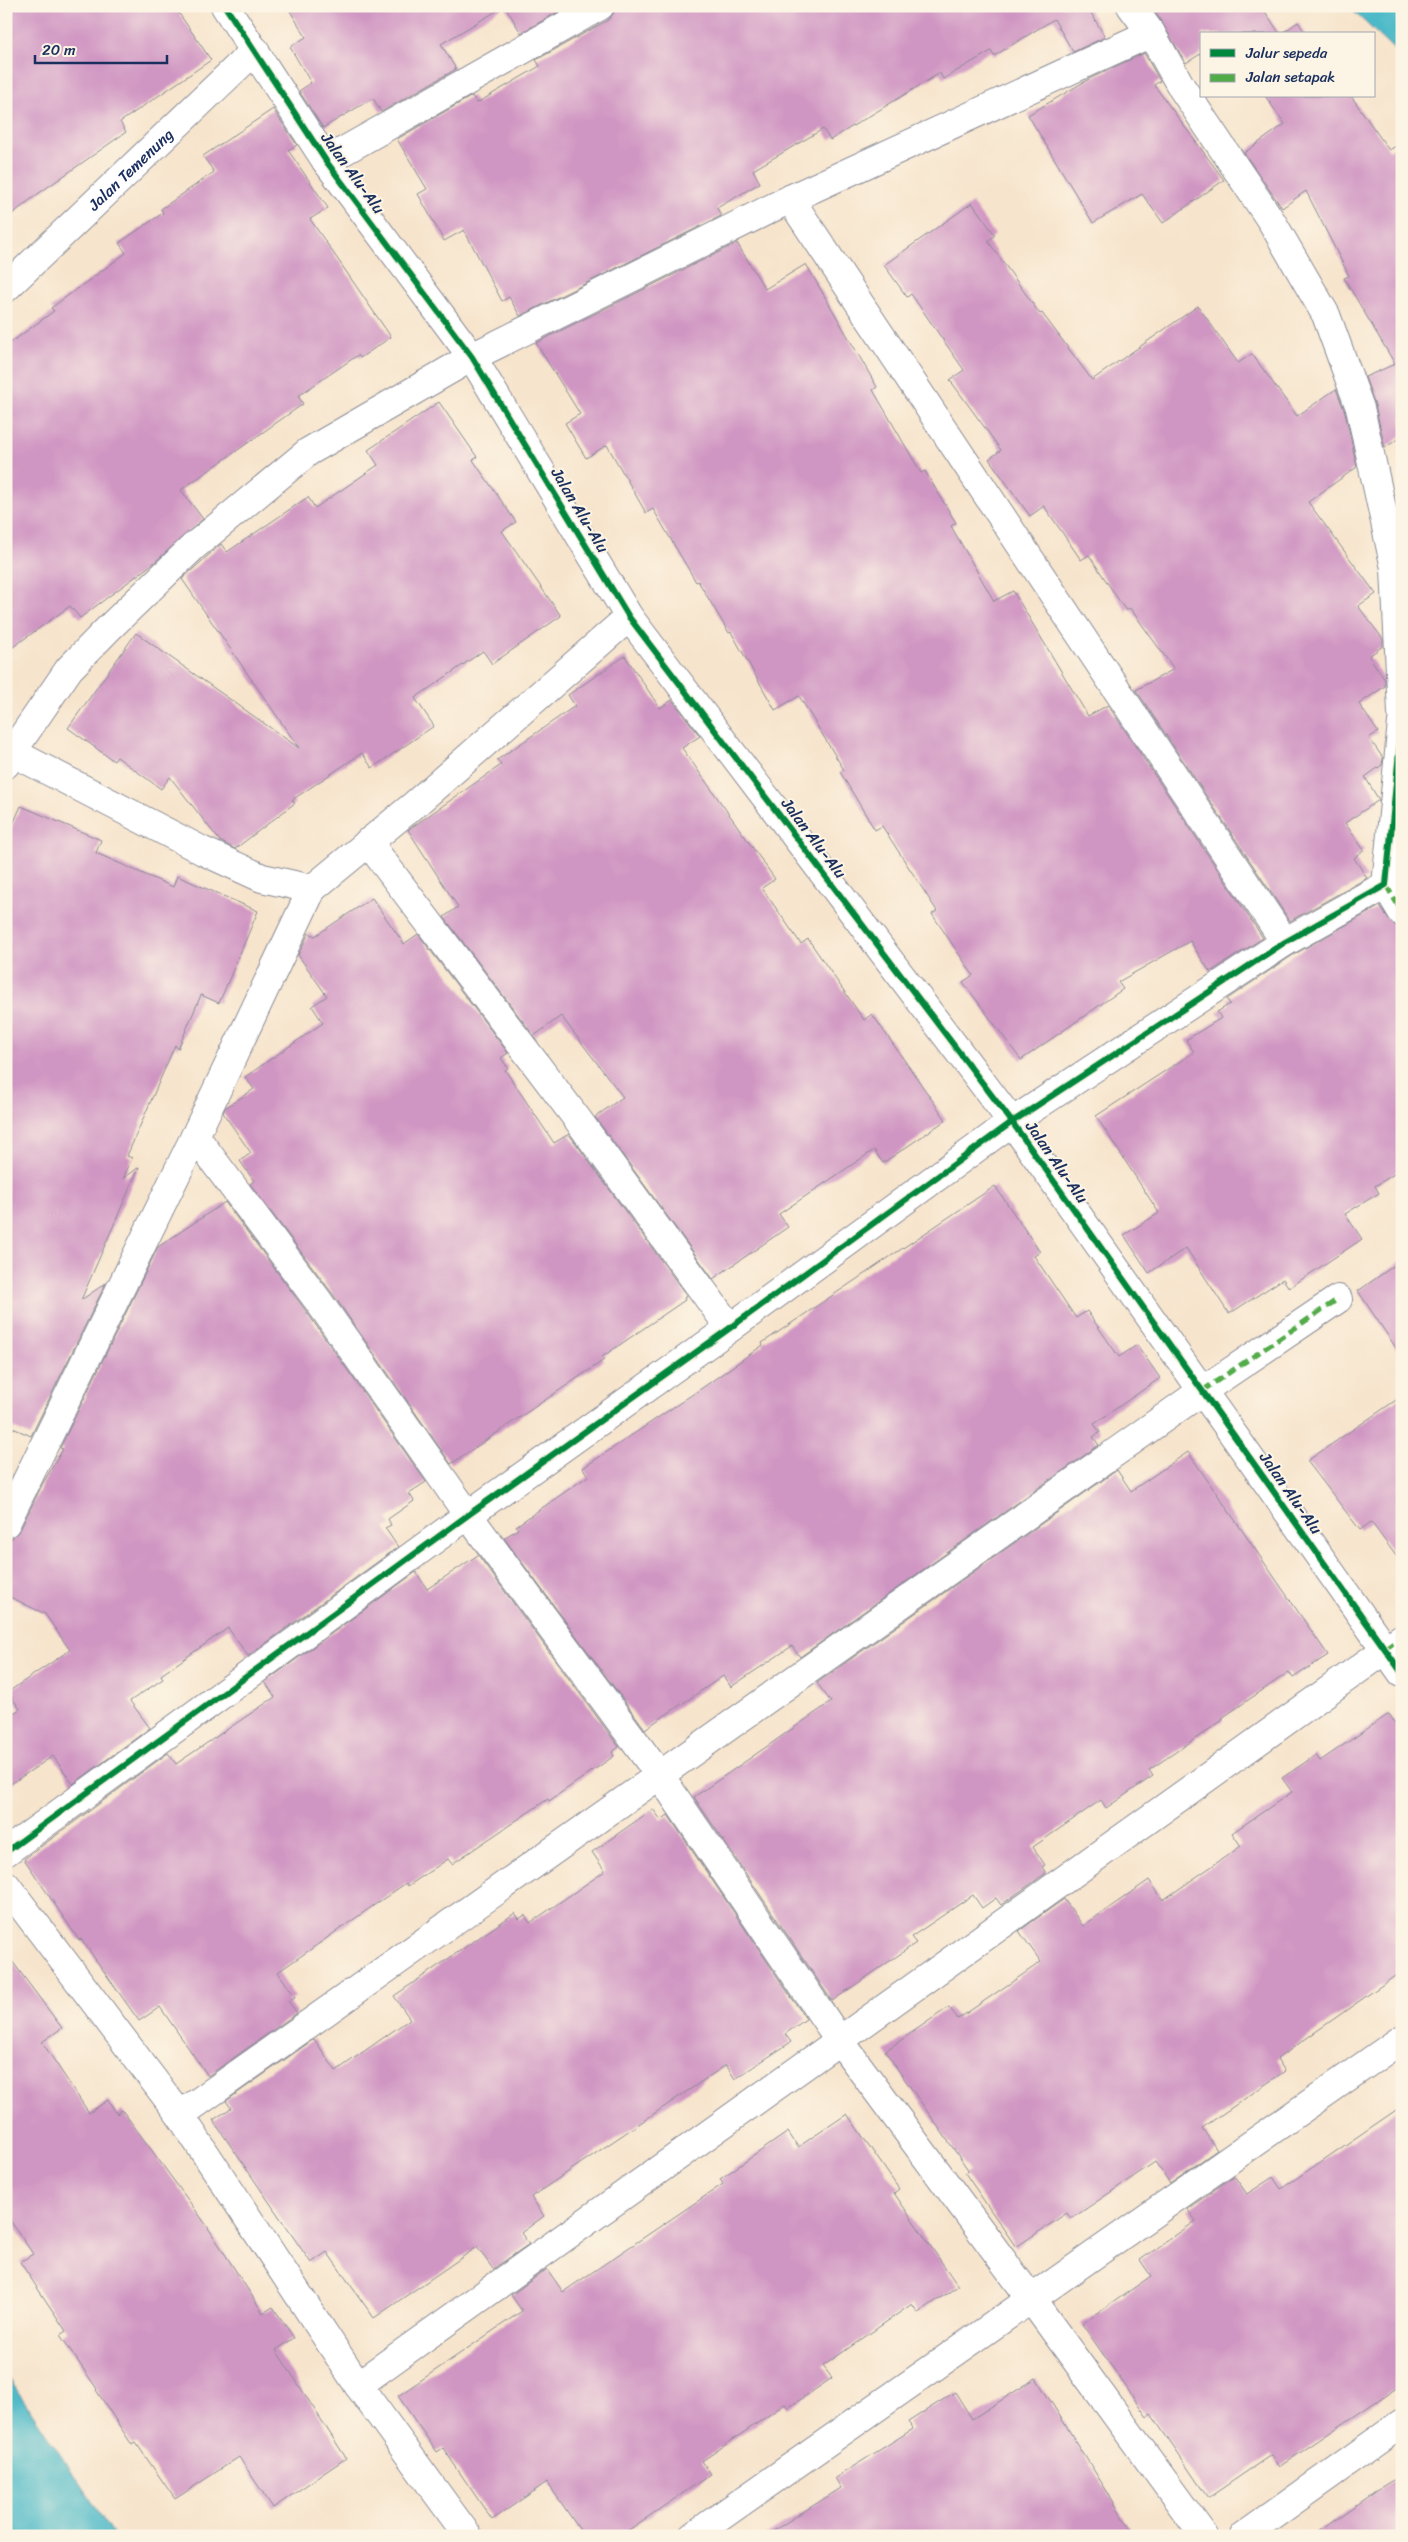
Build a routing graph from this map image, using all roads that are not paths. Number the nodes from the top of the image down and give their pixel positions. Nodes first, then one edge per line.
1 (225, 6) edge
2 (600, 6) edge
3 (1131, 6) edge
4 (1151, 33) junction
5 (255, 50) junction
6 (326, 161) junction
7 (790, 199) junction
8 (6, 288) edge
9 (472, 357) junction
10 (629, 617) junction
11 (1402, 713) edge
12 (1402, 722) edge
13 (8, 755) edge
14 (368, 842) junction
15 (1386, 885) junction
16 (312, 889) junction
17 (1402, 912) edge
18 (1285, 942) junction
19 (1012, 1122) junction
20 (195, 1136) junction
21 (1338, 1299) dead end
22 (730, 1328) junction
23 (1202, 1391) junction
24 (468, 1515) junction
25 (6, 1523) edge
26 (1393, 1643) edge
27 (1402, 1673) edge
28 (661, 1777) junction
29 (6, 1852) edge
30 (6, 1885) edge
31 (1402, 2039) edge
32 (840, 2041) junction
33 (180, 2116) junction
34 (1032, 2300) junction
35 (358, 2384) junction
36 (1402, 2423) edge
37 (468, 2536) edge
38 (692, 2536) edge
39 (1204, 2536) edge
40 (1244, 2536) edge

1 - 5 street, Jalan Alu-Alu
2 - 6 street
3 - 4 street
4 - 7 street
4 - 11 street
5 - 6 street, Jalan Alu-Alu
5 - 8 street, Jalan Temenung
6 - 9 street, Jalan Alu-Alu
7 - 9 street
7 - 18 street
9 - 10 street, Jalan Alu-Alu
9 - 13 street
10 - 14 street
10 - 19 street, Jalan Alu-Alu
12 - 15 street
13 - 16 street
14 - 16 street
14 - 22 street
15 - 17 street
15 - 18 street
16 - 20 street
18 - 19 street
19 - 22 street
19 - 23 street, Jalan Alu-Alu
20 - 24 street
20 - 25 street
21 - 23 street
22 - 24 street
23 - 26 street, Jalan Alu-Alu
23 - 28 street
24 - 28 street
24 - 29 street
26 - 27 street, Jalan Alu-Alu
26 - 32 street
28 - 32 street
28 - 33 street
30 - 33 street
31 - 34 street
32 - 34 street
32 - 35 street
33 - 35 street
34 - 38 street
34 - 39 street
35 - 37 street
36 - 40 street

